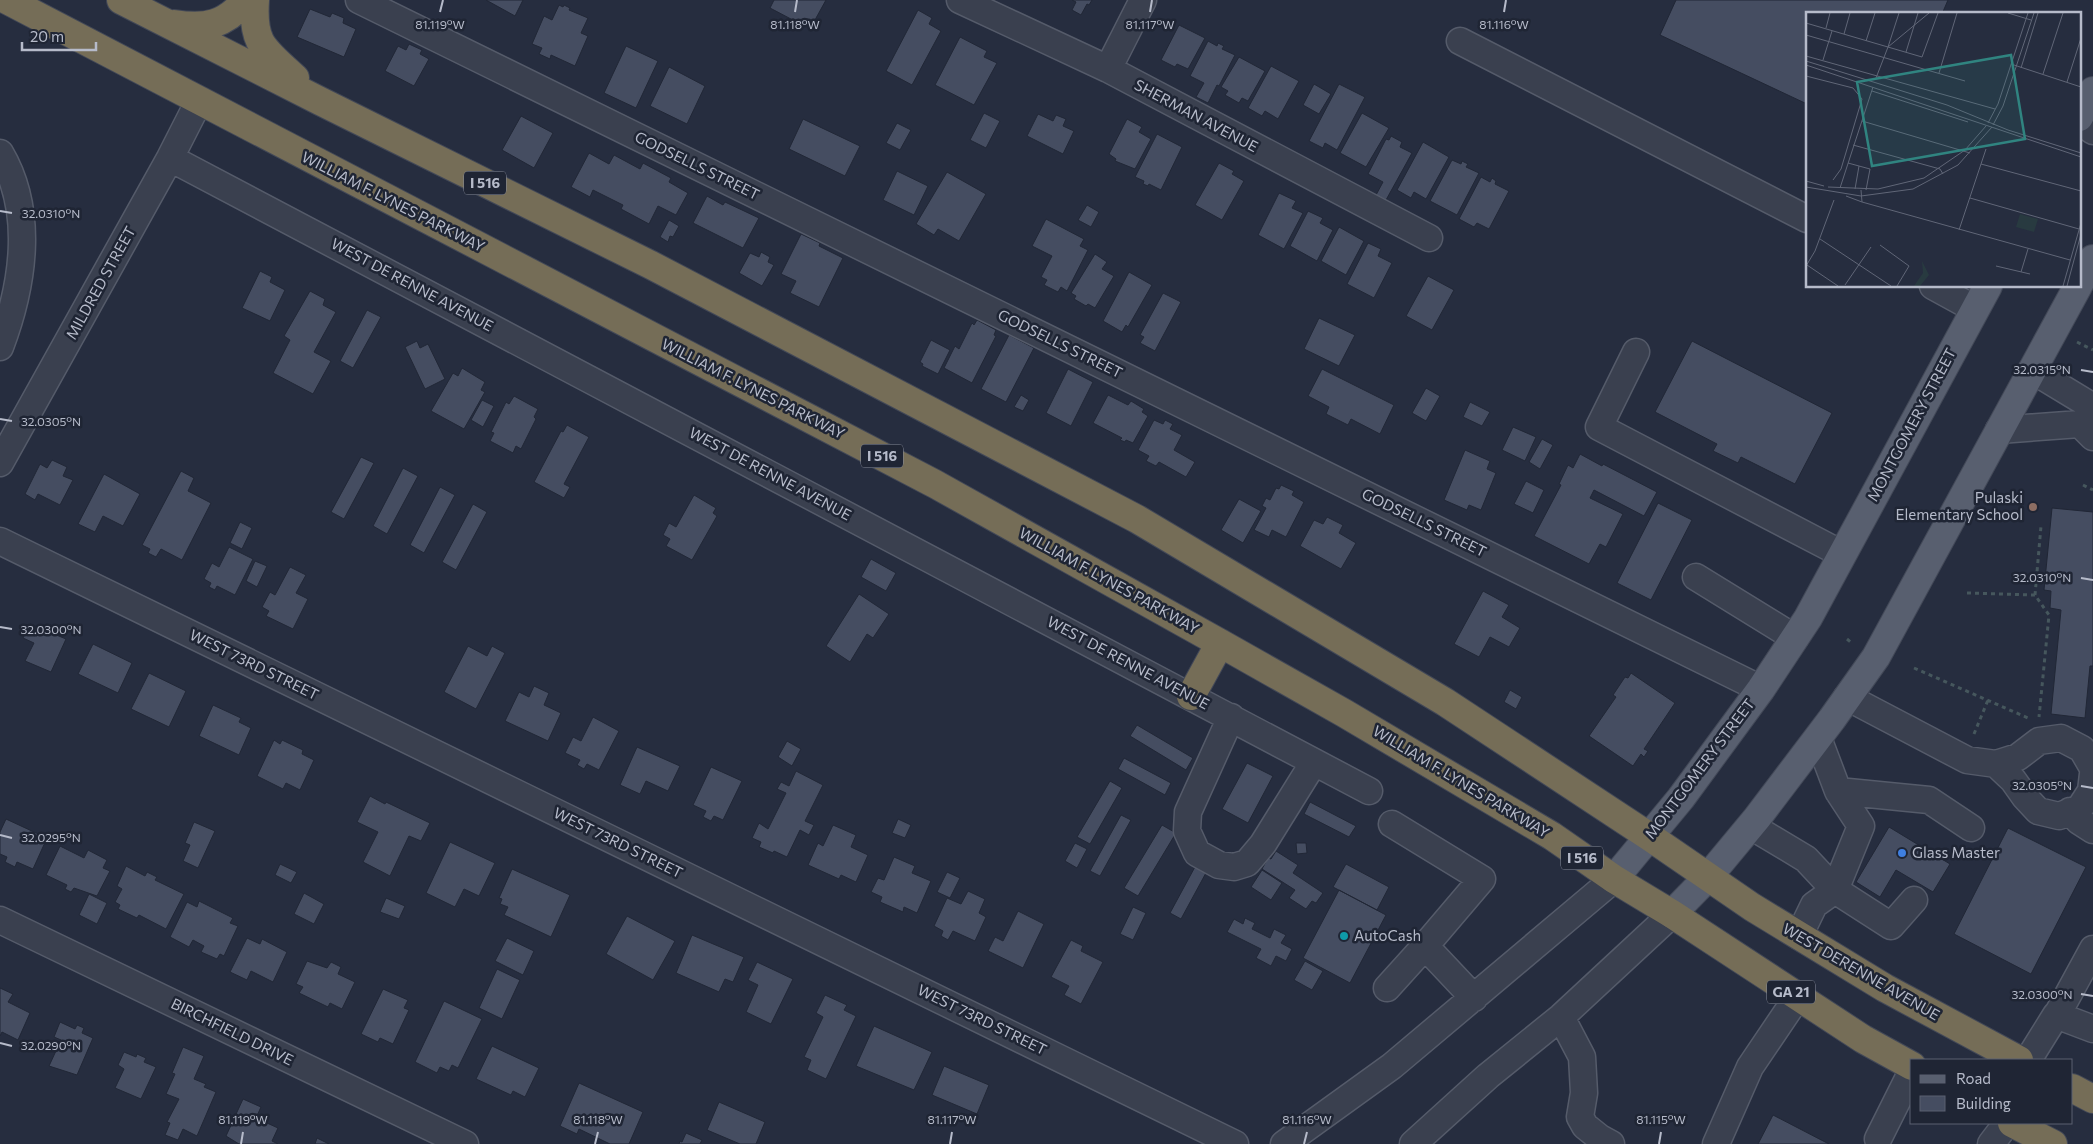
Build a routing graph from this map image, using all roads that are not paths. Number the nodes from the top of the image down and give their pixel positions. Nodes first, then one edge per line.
1 (7, 0) edge
2 (122, 0) edge
3 (246, 0) edge
4 (255, 0) edge
5 (359, 0) edge
6 (960, 0) edge
7 (1143, 0) edge
8 (163, 22) junction
9 (1460, 41) dead end
10 (1108, 69) junction
11 (2093, 91) edge
12 (199, 101) junction
13 (320, 101) junction
14 (2080, 117) edge
15 (2080, 120) edge
16 (2093, 131) edge
17 (0, 153) edge
18 (170, 158) junction
19 (1806, 218) edge
20 (1429, 238) dead end
21 (2093, 259) edge
22 (2080, 283) edge
23 (1941, 288) edge
24 (2077, 288) edge
25 (1981, 298) edge
26 (0, 346) edge
27 (1636, 352) dead end
28 (2032, 370) junction
29 (2090, 418) edge
30 (1999, 430) junction
31 (0, 463) edge
32 (0, 542) edge
33 (1842, 554) junction
34 (1696, 577) dead end
35 (1796, 638) junction
36 (1220, 643) junction
37 (1761, 689) junction
38 (1191, 696) junction
39 (1847, 698) junction
40 (1231, 717) junction
41 (1818, 738) junction
42 (1314, 762) junction
43 (1996, 764) junction
44 (2093, 768) edge
45 (2093, 774) edge
46 (1369, 791) dead end
47 (1838, 791) junction
48 (2070, 811) junction
49 (1392, 824) dead end
50 (1751, 826) junction
51 (1971, 828) dead end
52 (2093, 830) edge
53 (1650, 837) junction
54 (1708, 877) junction
55 (1614, 879) junction
56 (1835, 890) junction
57 (1914, 900) dead end
58 (1672, 914) junction
59 (0, 920) edge
60 (1799, 936) junction
61 (1425, 946) junction
62 (2093, 949) edge
63 (1387, 988) dead end
64 (1798, 996) junction
65 (1474, 998) junction
66 (2057, 1015) junction
67 (1561, 1017) junction
68 (2093, 1029) edge
69 (2017, 1059) edge
70 (2029, 1059) edge
71 (1910, 1065) edge
72 (1910, 1075) edge
73 (2073, 1089) edge
74 (2093, 1099) edge
75 (2005, 1124) edge
76 (2014, 1124) edge
77 (1878, 1139) dead end
78 (465, 1144) edge
79 (1235, 1144) edge
80 (1284, 1144) edge
81 (1413, 1144) edge
82 (1611, 1144) edge
83 (1716, 1144) edge
84 (1991, 1144) edge
85 (2053, 1144) edge

1 - 12 highway, WILLIAM F. LYNES PARKWAY / I 516
2 - 8 highway, I 516
3 - 8 highway
4 - 13 highway
5 - 37 street, GODSELLS STREET
6 - 10 street, SHERMAN AVENUE
7 - 10 street
8 - 13 highway, I 516
9 - 19 street
10 - 20 street, SHERMAN AVENUE
11 - 14 main road
12 - 18 street, MILDRED STREET
12 - 36 highway, WILLIAM F. LYNES PARKWAY / I 516
13 - 53 highway, I 516
15 - 16 street
17 - 26 street
18 - 31 street, MILDRED STREET
18 - 38 street, WEST DE RENNE AVENUE
21 - 22 main road
23 - 25 street
24 - 28 main road
25 - 33 main road, MONTGOMERY STREET
27 - 33 street
28 - 29 street
28 - 30 main road
29 - 30 street
30 - 39 main road
32 - 79 street, WEST 73RD STREET
33 - 35 main road, MONTGOMERY STREET
34 - 35 street
35 - 37 main road, MONTGOMERY STREET
36 - 38 highway
36 - 55 highway, WILLIAM F. LYNES PARKWAY / I 516
37 - 53 main road, MONTGOMERY STREET
38 - 40 street, WEST DE RENNE AVENUE
39 - 41 main road
39 - 43 street
40 - 42 street, WEST DE RENNE AVENUE
40 - 42 street
41 - 47 street
41 - 50 main road
42 - 46 street, WEST DE RENNE AVENUE
43 - 44 street
43 - 48 street
45 - 48 street
47 - 51 street
47 - 56 street
48 - 52 street
49 - 61 street
50 - 54 main road
50 - 56 street
53 - 54 highway
53 - 55 main road, MONTGOMERY STREET
54 - 58 main road
54 - 60 highway, WEST DERENNE AVENUE
55 - 58 highway, GA 21
55 - 65 street, MONTGOMERY STREET
56 - 57 street
56 - 60 street
58 - 64 highway, GA 21
58 - 67 street
59 - 78 street, BIRCHFIELD DRIVE
60 - 69 highway, WEST DERENNE AVENUE
61 - 63 street
61 - 65 street
62 - 66 street
64 - 71 highway, GA 21
64 - 83 street
65 - 80 street, MONTGOMERY STREET
66 - 68 street
66 - 70 street
67 - 81 street
67 - 82 street
72 - 77 street
73 - 74 highway
75 - 84 street
76 - 85 highway

